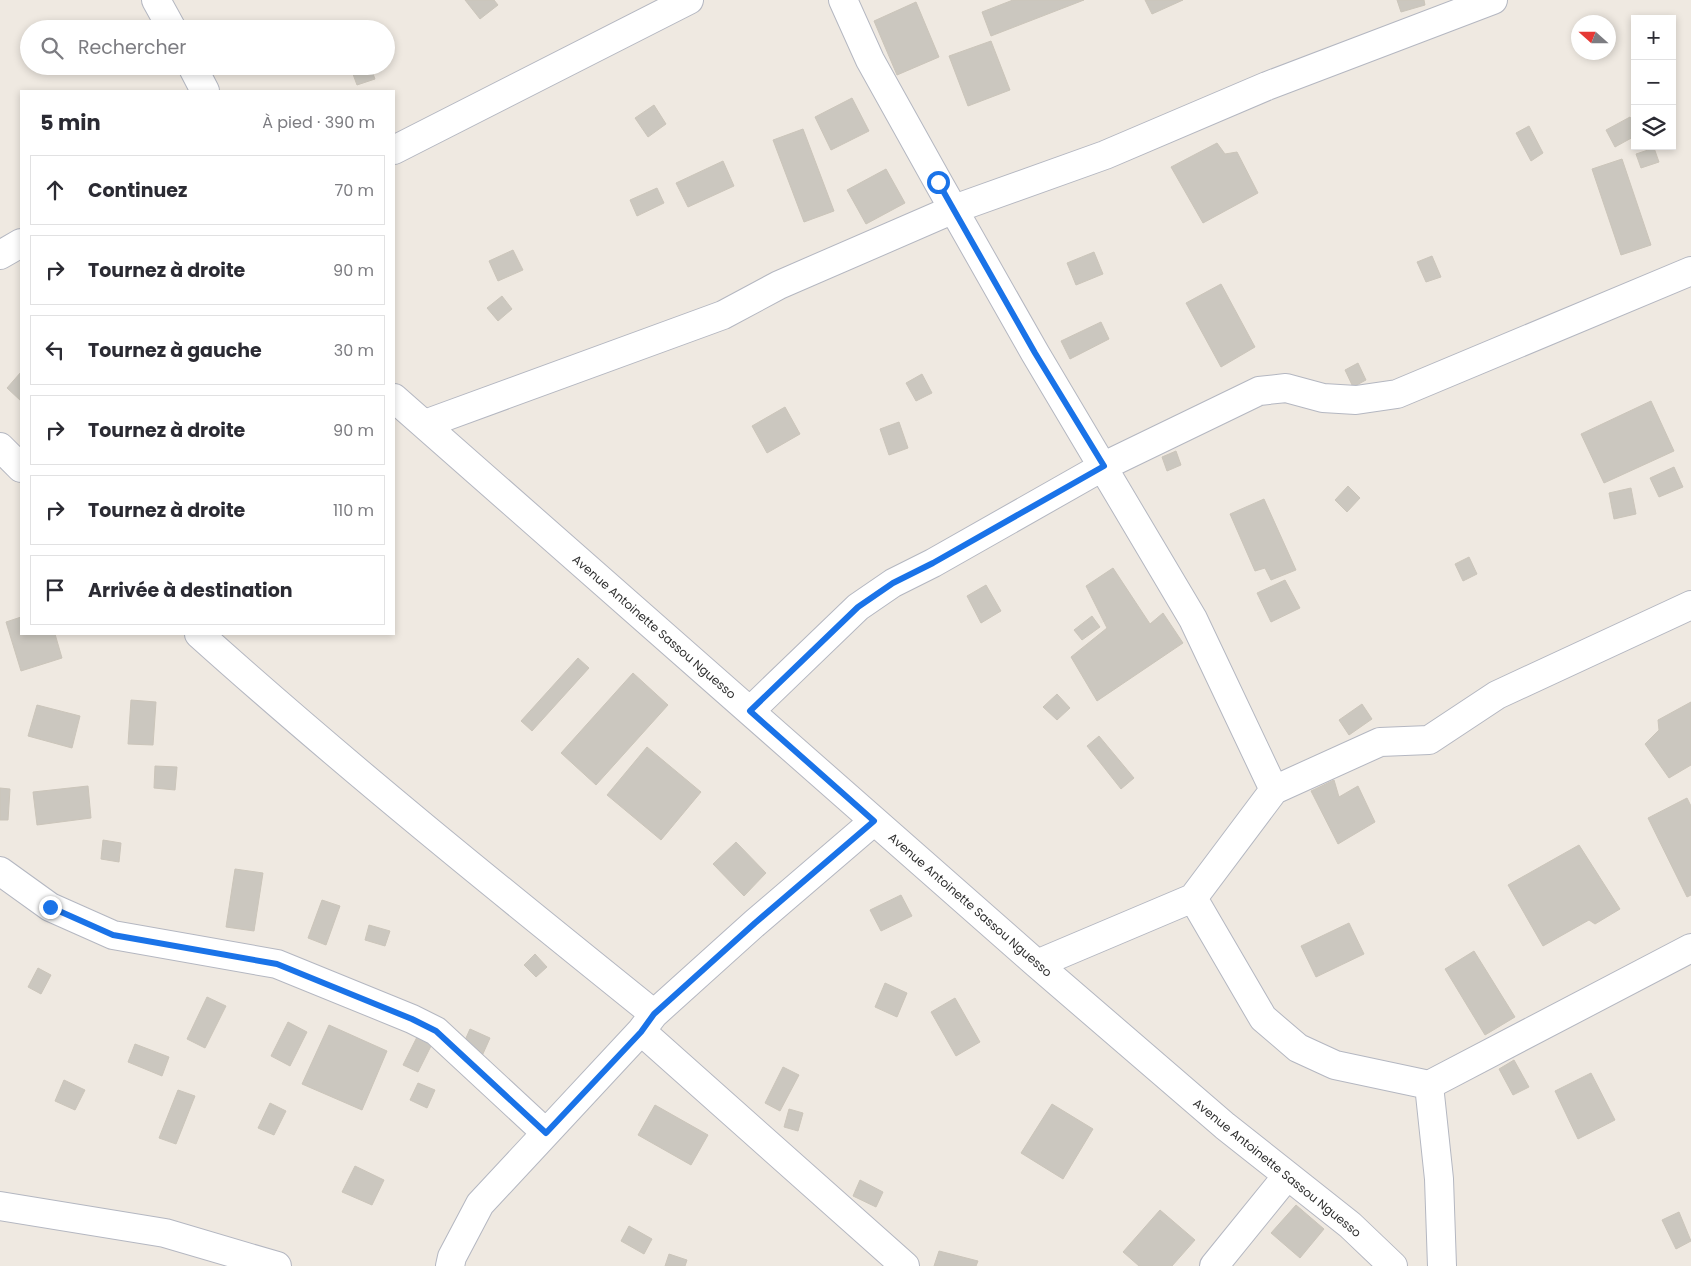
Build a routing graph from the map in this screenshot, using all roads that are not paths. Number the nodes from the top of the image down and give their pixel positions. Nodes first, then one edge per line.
1 (156, 0) edge
2 (689, 0) edge
3 (843, 0) edge
4 (1493, 0) edge
5 (167, 20) edge
6 (197, 75) edge
7 (204, 90) edge
8 (395, 149) edge
9 (954, 209) junction
10 (20, 244) edge
11 (0, 255) edge
12 (1691, 271) edge
13 (396, 401) edge
14 (424, 424) junction
15 (0, 447) edge
16 (1104, 466) junction
17 (20, 467) edge
18 (1691, 605) edge
19 (200, 635) edge
20 (750, 711) junction
21 (1274, 790) junction
22 (874, 821) junction
23 (0, 871) edge
24 (1193, 898) junction
25 (1691, 948) edge
26 (1037, 964) junction
27 (648, 1023) junction
28 (1429, 1085) junction
29 (546, 1133) junction
30 (1287, 1176) junction
31 (0, 1206) edge
32 (276, 1266) edge
33 (450, 1266) edge
34 (905, 1266) edge
35 (1214, 1266) edge
36 (1393, 1266) edge
37 (1442, 1266) edge

1 - 5 street
2 - 8 street
3 - 9 street
4 - 9 street
6 - 7 street
9 - 14 street
9 - 16 street
10 - 11 street
12 - 16 street
13 - 14 street, Avenue Antoinette Sassou Nguesso
14 - 20 street, Avenue Antoinette Sassou Nguesso
15 - 17 street
16 - 20 street
16 - 21 street
18 - 21 street
19 - 27 street
20 - 22 street, Avenue Antoinette Sassou Nguesso
21 - 24 street
22 - 26 street, Avenue Antoinette Sassou Nguesso
22 - 27 street
23 - 29 street
24 - 26 street
24 - 28 street
25 - 28 street
26 - 30 street, Avenue Antoinette Sassou Nguesso
27 - 29 street
27 - 34 street
28 - 37 street
29 - 33 street
30 - 35 street
30 - 36 street, Avenue Antoinette Sassou Nguesso
31 - 32 street

